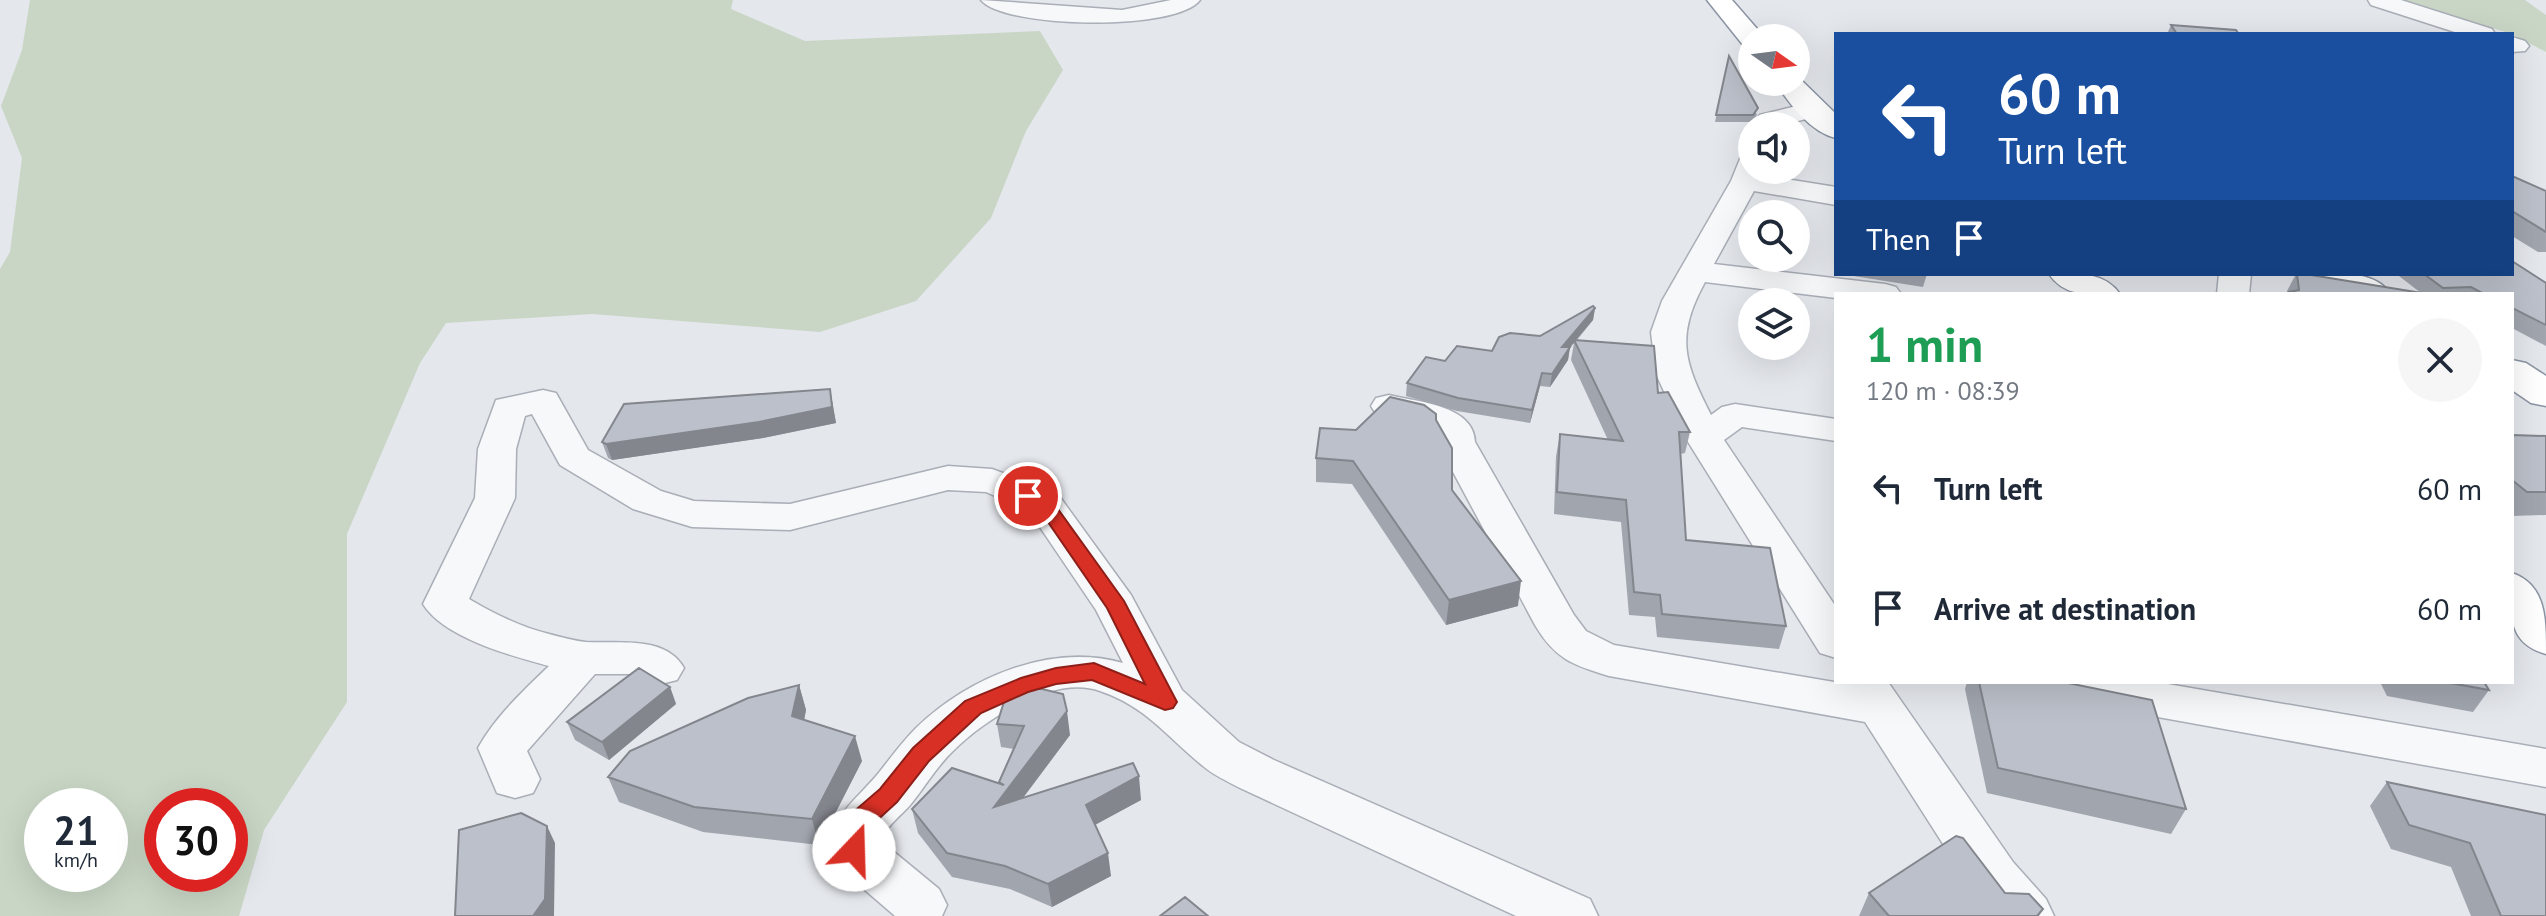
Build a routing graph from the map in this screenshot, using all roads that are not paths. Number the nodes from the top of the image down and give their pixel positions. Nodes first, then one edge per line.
1 (992, 0) edge
2 (1189, 0) edge
3 (1719, 0) edge
4 (2379, 0) edge
5 (1739, 24) edge
6 (2478, 32) edge
7 (1810, 89) edge
8 (1810, 92) edge
9 (1828, 101) edge
10 (1794, 112) edge
11 (1834, 122) edge
12 (1740, 184) edge
13 (1795, 184) edge
14 (1834, 195) edge
15 (1693, 271) junction
16 (2332, 276) edge
17 (1868, 292) edge
18 (2368, 292) edge
19 (2514, 373) edge
20 (2546, 394) edge
21 (1389, 406) edge
22 (1834, 430) edge
23 (1704, 437) junction
24 (2514, 593) edge
25 (2546, 636) edge
26 (1834, 639) edge
27 (584, 658) junction
28 (661, 668) dead end
29 (2069, 684) edge
30 (1872, 694) edge
31 (1165, 702) junction
32 (2546, 768) edge
33 (515, 779) dead end
34 (920, 905) dead end
35 (1571, 916) edge
36 (2027, 916) edge

1 - 2 street
3 - 5 highway
4 - 6 street
7 - 9 highway
8 - 9 highway
9 - 10 street
9 - 11 highway
12 - 15 street
13 - 14 street
15 - 17 street
15 - 23 street
16 - 18 highway
19 - 20 highway
21 - 30 street
22 - 23 street
23 - 26 street
24 - 25 highway
27 - 28 street
27 - 31 street
27 - 33 street
29 - 32 street
30 - 36 street
31 - 34 street
31 - 35 street

